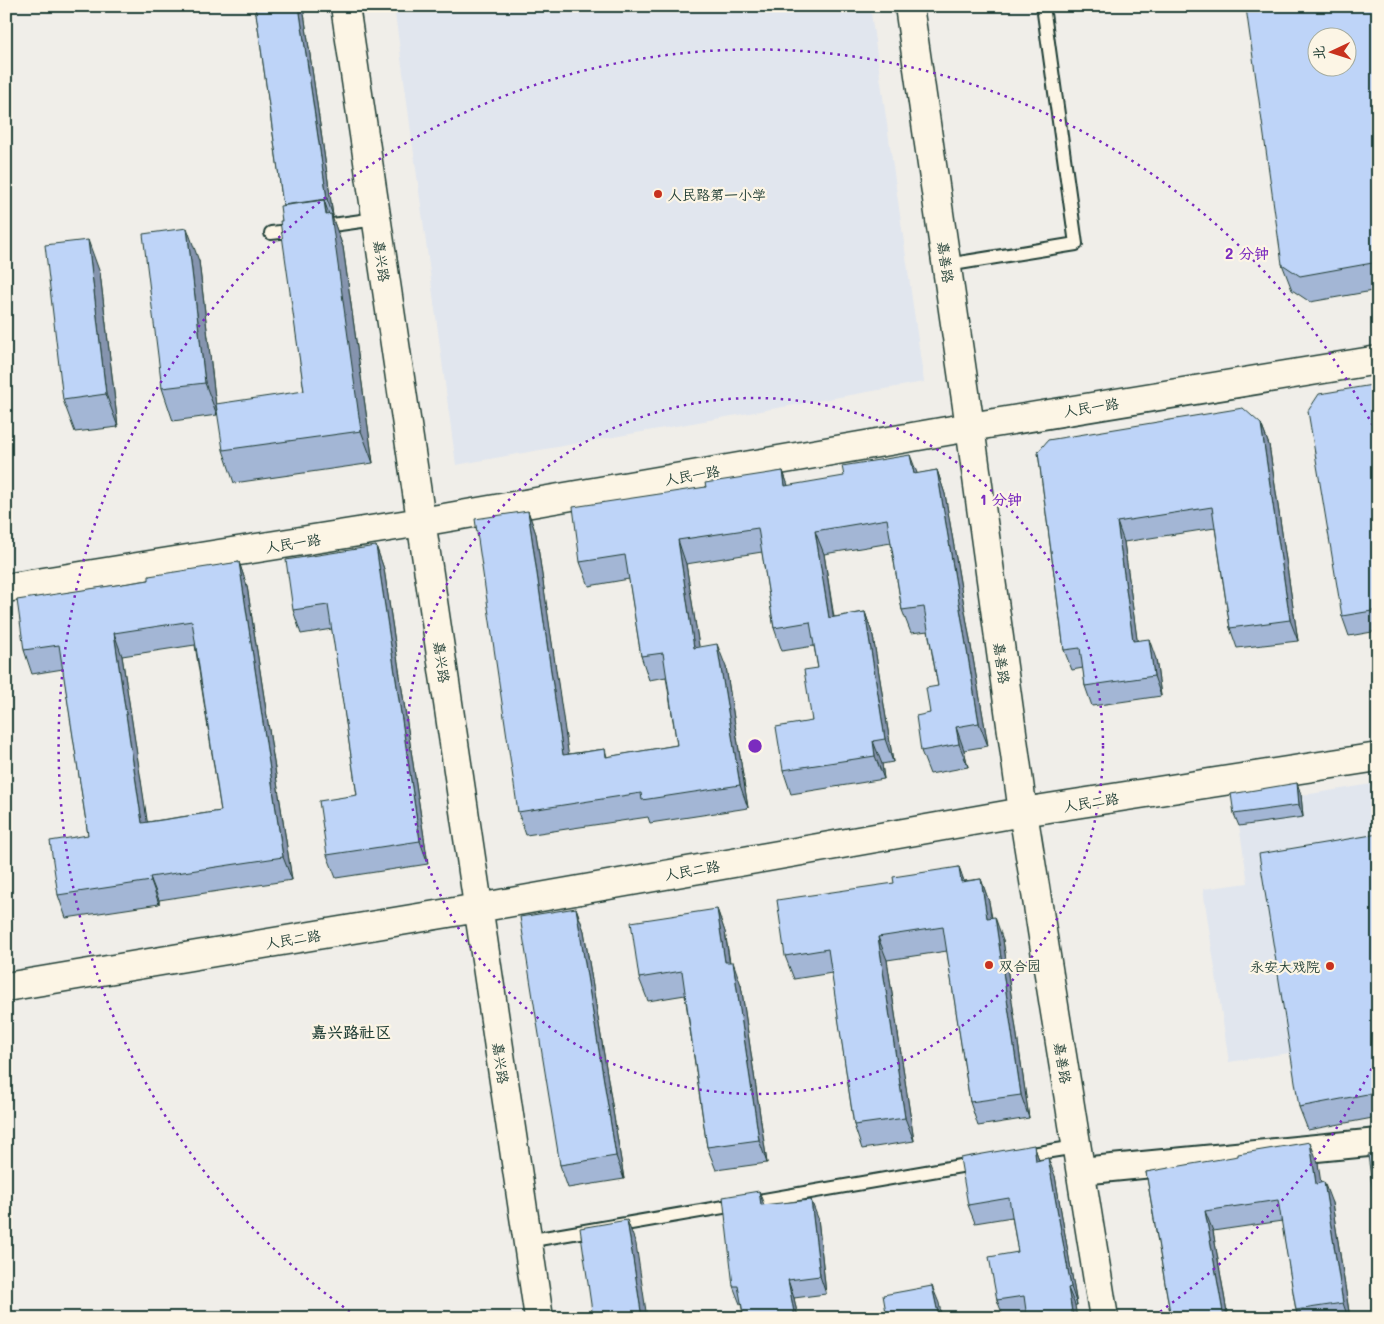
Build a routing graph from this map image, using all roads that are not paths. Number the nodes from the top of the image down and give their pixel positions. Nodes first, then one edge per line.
1 (345, 6) edge
2 (909, 6) edge
3 (1042, 6) edge
4 (376, 219) junction
5 (271, 233) dead end
6 (947, 265) junction
7 (1378, 360) edge
8 (970, 427) junction
9 (421, 522) junction
10 (6, 588) edge
11 (1378, 757) edge
12 (1023, 812) junction
13 (478, 908) junction
14 (6, 986) edge
15 (1378, 1142) edge
16 (1008, 1158) edge
17 (1078, 1159) junction
18 (988, 1162) edge
19 (527, 1241) junction
20 (539, 1318) edge
21 (1104, 1318) edge

1 - 4 street, 嘉兴路
2 - 6 street, 嘉善路
3 - 6 lane
4 - 5 lane
4 - 9 street, 嘉兴路
6 - 8 street, 嘉善路
7 - 8 street, 人民一路
8 - 9 street, 人民一路
8 - 12 street, 嘉善路
9 - 10 street, 人民一路
9 - 13 street, 嘉兴路
11 - 12 street, 人民二路
12 - 13 street, 人民二路
12 - 17 street, 嘉善路
13 - 14 street, 人民二路
13 - 19 street, 嘉兴路
15 - 17 street
16 - 17 lane
17 - 21 street, 嘉善路
18 - 19 lane
19 - 20 street, 嘉兴路

